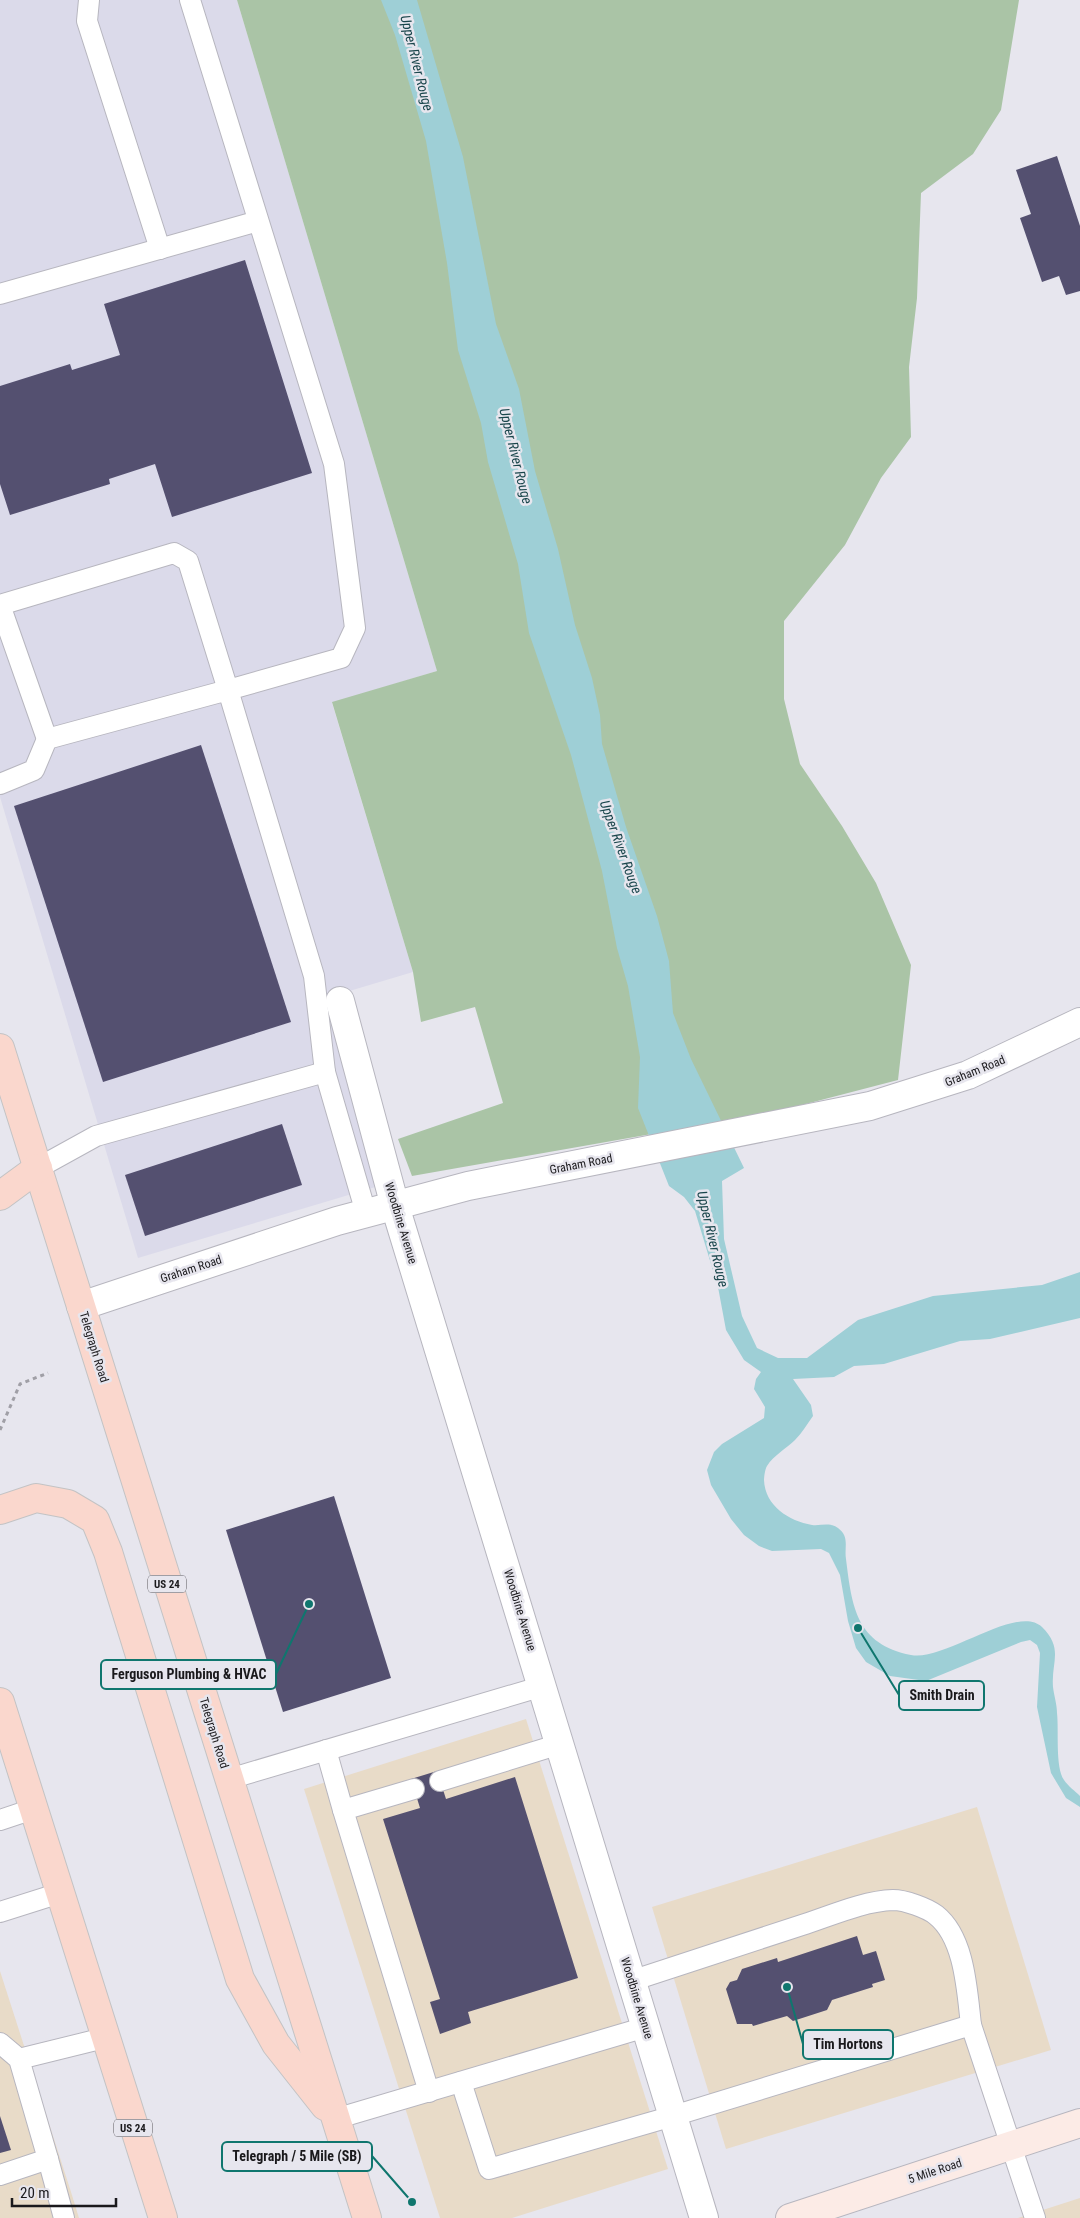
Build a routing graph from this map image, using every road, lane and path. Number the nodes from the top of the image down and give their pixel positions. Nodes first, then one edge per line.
1 (89, 0) edge
2 (190, 0) edge
3 (258, 221) junction
4 (160, 249) junction
5 (0, 294) edge
6 (0, 605) edge
7 (228, 690) junction
8 (47, 739) junction
9 (0, 784) edge
10 (340, 1001) dead end
11 (1080, 1022) edge
12 (0, 1048) edge
13 (325, 1072) junction
14 (38, 1168) junction
15 (0, 1196) edge
16 (395, 1206) junction
17 (366, 1213) junction
18 (81, 1306) junction
19 (48, 1373) dead end
20 (0, 1430) edge
21 (0, 1510) edge
22 (543, 1686) junction
23 (0, 1702) edge
24 (560, 1744) junction
25 (326, 1750) junction
26 (229, 1779) junction
27 (440, 1781) dead end
28 (414, 1789) dead end
29 (33, 1809) junction
30 (343, 1810) junction
31 (0, 1820) edge
32 (60, 1893) junction
33 (0, 1912) edge
34 (632, 1981) junction
35 (971, 2025) junction
36 (646, 2027) junction
37 (104, 2038) junction
38 (0, 2043) edge
39 (19, 2059) junction
40 (461, 2082) junction
41 (429, 2092) junction
42 (673, 2116) junction
43 (335, 2119) junction
44 (1080, 2123) edge
45 (1011, 2146) junction
46 (48, 2159) junction
47 (0, 2175) edge
48 (64, 2218) edge
49 (162, 2218) edge
50 (367, 2218) edge
51 (704, 2218) edge
52 (790, 2218) edge
53 (1036, 2218) edge

1 - 4 lane
2 - 3 lane
3 - 4 lane
3 - 7 lane
4 - 5 lane
6 - 7 lane
6 - 8 lane
7 - 8 lane
7 - 13 lane
8 - 9 lane
10 - 16 street, Woodbine Avenue
11 - 16 street, Graham Road
12 - 14 main road, Telegraph Road / US 24
13 - 14 lane
13 - 17 lane
14 - 15 main road
14 - 18 main road, Telegraph Road / US 24
16 - 17 street, Graham Road
16 - 22 street, Woodbine Avenue
17 - 18 street, Graham Road
18 - 26 main road, Telegraph Road / US 24
19 - 20 path
21 - 43 main road
22 - 24 street, Woodbine Avenue
22 - 25 lane
23 - 29 main road, US 24
24 - 27 lane
24 - 34 street, Woodbine Avenue
25 - 26 lane
25 - 30 lane
26 - 43 main road, Telegraph Road / US 24
28 - 30 lane
29 - 31 lane
29 - 32 main road, US 24
30 - 41 lane
32 - 33 lane
32 - 37 main road, US 24
34 - 35 lane
34 - 36 street, Woodbine Avenue
35 - 42 lane
35 - 45 lane
36 - 40 lane
36 - 42 street, Woodbine Avenue
37 - 39 lane
37 - 49 main road, US 24
38 - 39 lane
39 - 46 lane
40 - 41 lane
40 - 42 lane
41 - 43 lane
42 - 51 street, Woodbine Avenue
43 - 50 main road, Telegraph Road / US 24
44 - 45 main road, 5 Mile Road
45 - 52 main road, 5 Mile Road
45 - 53 lane
46 - 47 lane
46 - 48 lane

